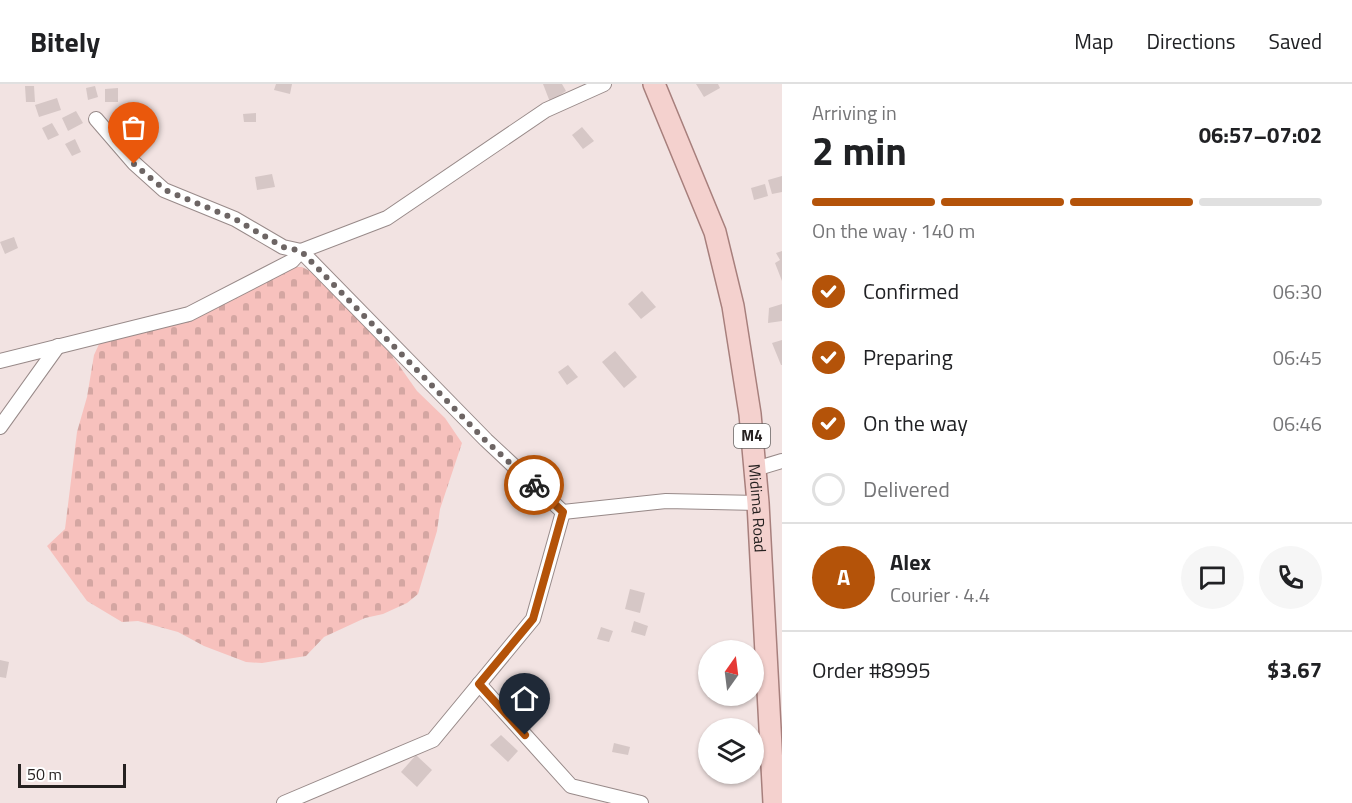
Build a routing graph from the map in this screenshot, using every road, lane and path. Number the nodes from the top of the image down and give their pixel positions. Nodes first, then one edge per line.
1 (604, 84) edge
2 (654, 84) edge
3 (96, 119) dead end
4 (301, 251) junction
5 (58, 346) junction
6 (0, 361) edge
7 (0, 427) edge
8 (782, 461) edge
9 (754, 469) junction
10 (758, 503) junction
11 (563, 512) junction
12 (479, 684) junction
13 (284, 803) edge
14 (641, 803) edge
15 (774, 803) edge

1 - 4 street
2 - 9 main road, Midima Road / M4
3 - 4 street
4 - 5 street
4 - 11 street
5 - 6 street
5 - 7 street
8 - 9 street
9 - 10 main road, Midima Road / M4
10 - 11 street
10 - 15 main road, Midima Road / M4
11 - 12 street
12 - 13 street
12 - 14 street

